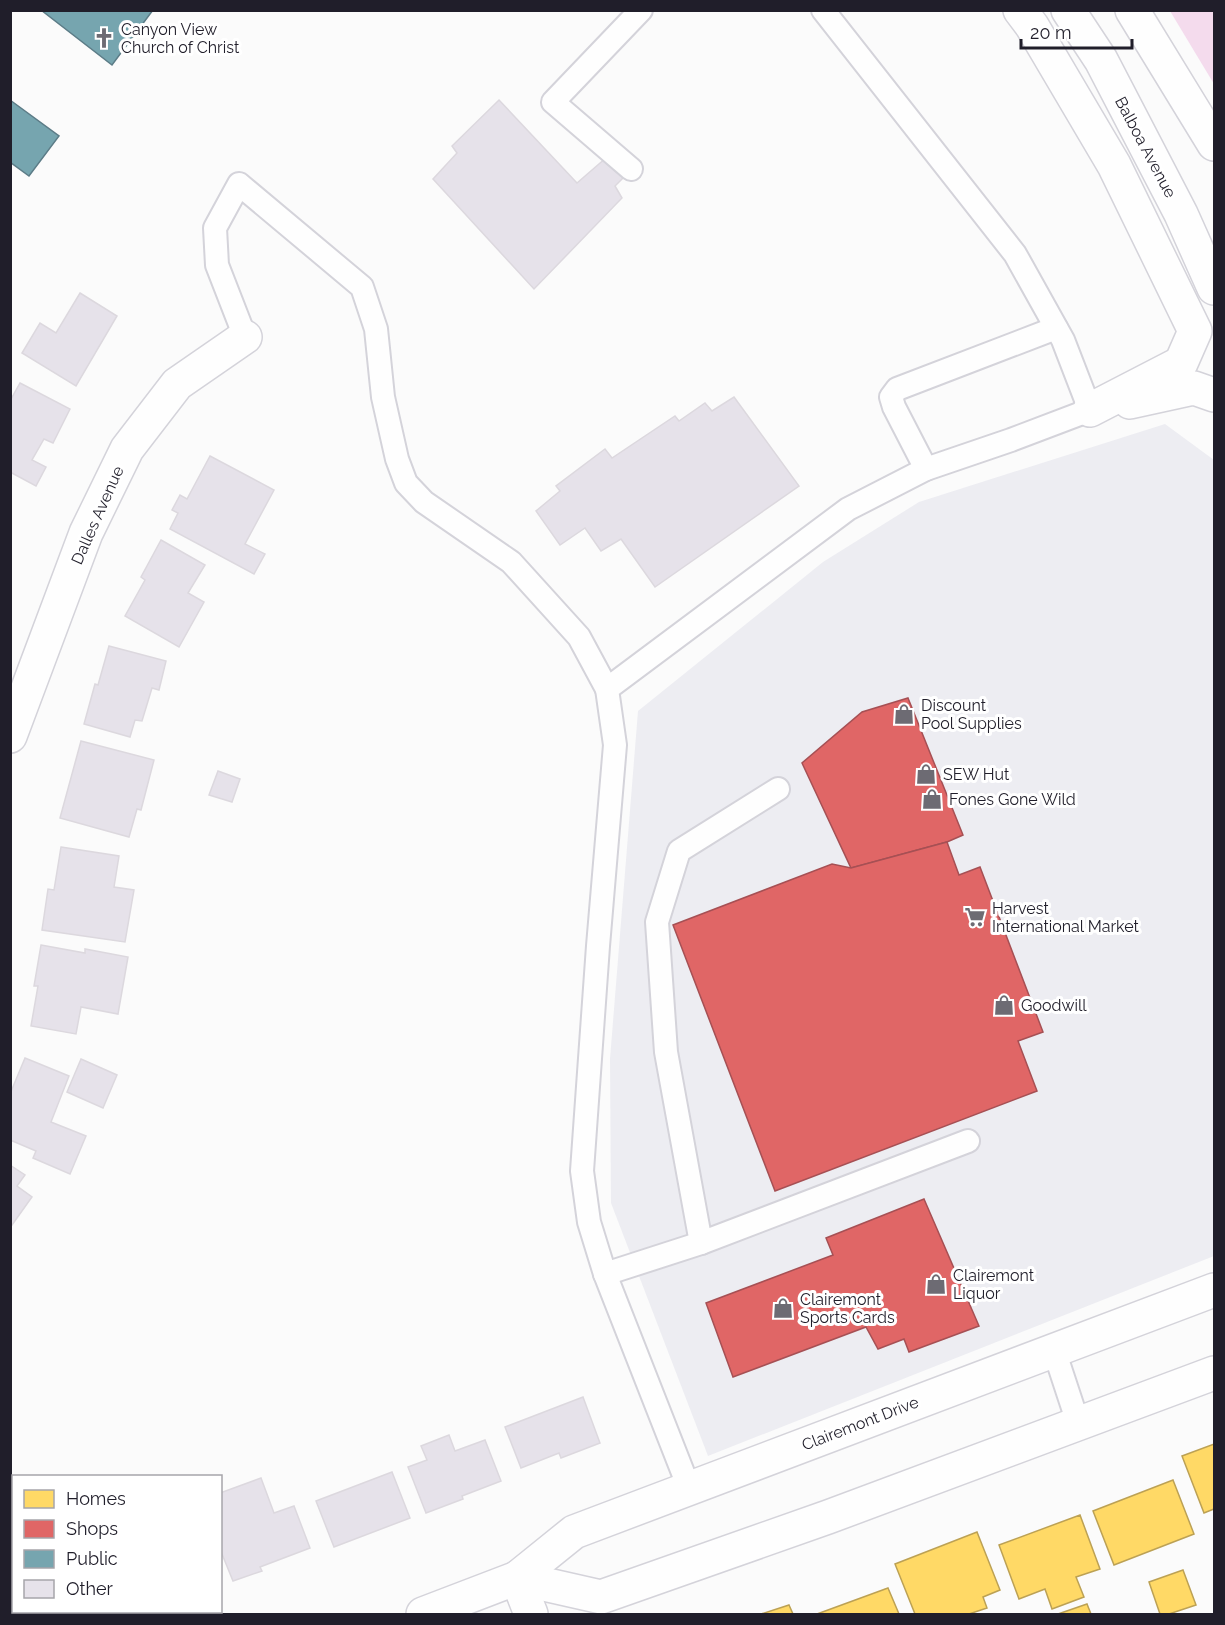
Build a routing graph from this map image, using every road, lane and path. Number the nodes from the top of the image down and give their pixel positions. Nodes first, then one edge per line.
1 (641, 10) edge
2 (823, 10) edge
3 (1020, 10) edge
4 (1068, 10) edge
5 (1132, 10) edge
6 (1215, 144) edge
7 (631, 168) dead end
8 (1215, 288) edge
9 (1056, 328) junction
10 (245, 337) joint
11 (1215, 395) edge
12 (1090, 410) junction
13 (926, 469) junction
14 (607, 689) junction
15 (10, 736) edge
16 (778, 789) dead end
17 (968, 1141) dead end
18 (701, 1243) junction
19 (605, 1274) junction
20 (1215, 1290) edge
21 (1054, 1350) junction
22 (1215, 1373) edge
23 (1078, 1423) junction
24 (689, 1488) junction
25 (517, 1578) junction
26 (423, 1614) edge
27 (531, 1614) edge

1 - 7 lane
2 - 9 lane
3 - 12 main road
4 - 8 main road, Balboa Avenue
5 - 6 main road
9 - 12 lane
9 - 13 lane
10 - 14 lane
10 - 15 main road, Dalles Avenue
11 - 12 main road
12 - 13 lane
13 - 14 lane
14 - 19 lane
16 - 18 lane
17 - 18 lane
18 - 19 lane
19 - 24 lane
20 - 21 main road, Clairemont Drive
21 - 23 lane
21 - 24 main road, Clairemont Drive
22 - 23 main road
23 - 25 main road
24 - 25 main road, Clairemont Drive
25 - 26 main road, Clairemont Drive
25 - 27 main road

